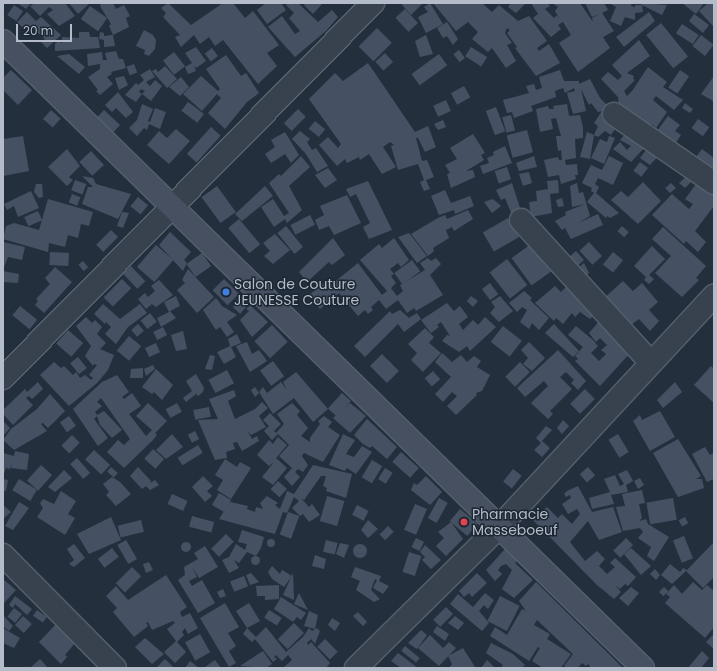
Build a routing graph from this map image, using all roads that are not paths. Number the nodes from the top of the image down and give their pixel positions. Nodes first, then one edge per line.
1 (373, 3) edge
2 (3, 42) edge
3 (614, 114) dead end
4 (714, 183) edge
5 (170, 206) junction
6 (521, 220) dead end
7 (714, 296) edge
8 (651, 363) junction
9 (3, 378) edge
10 (499, 526) junction
11 (3, 555) edge
12 (115, 668) edge
13 (356, 668) edge
14 (643, 668) edge

1 - 5 street
2 - 5 main road
3 - 4 street
5 - 9 street
5 - 10 main road
6 - 8 street
7 - 8 street
8 - 10 street
10 - 13 street
10 - 14 main road
11 - 12 street

